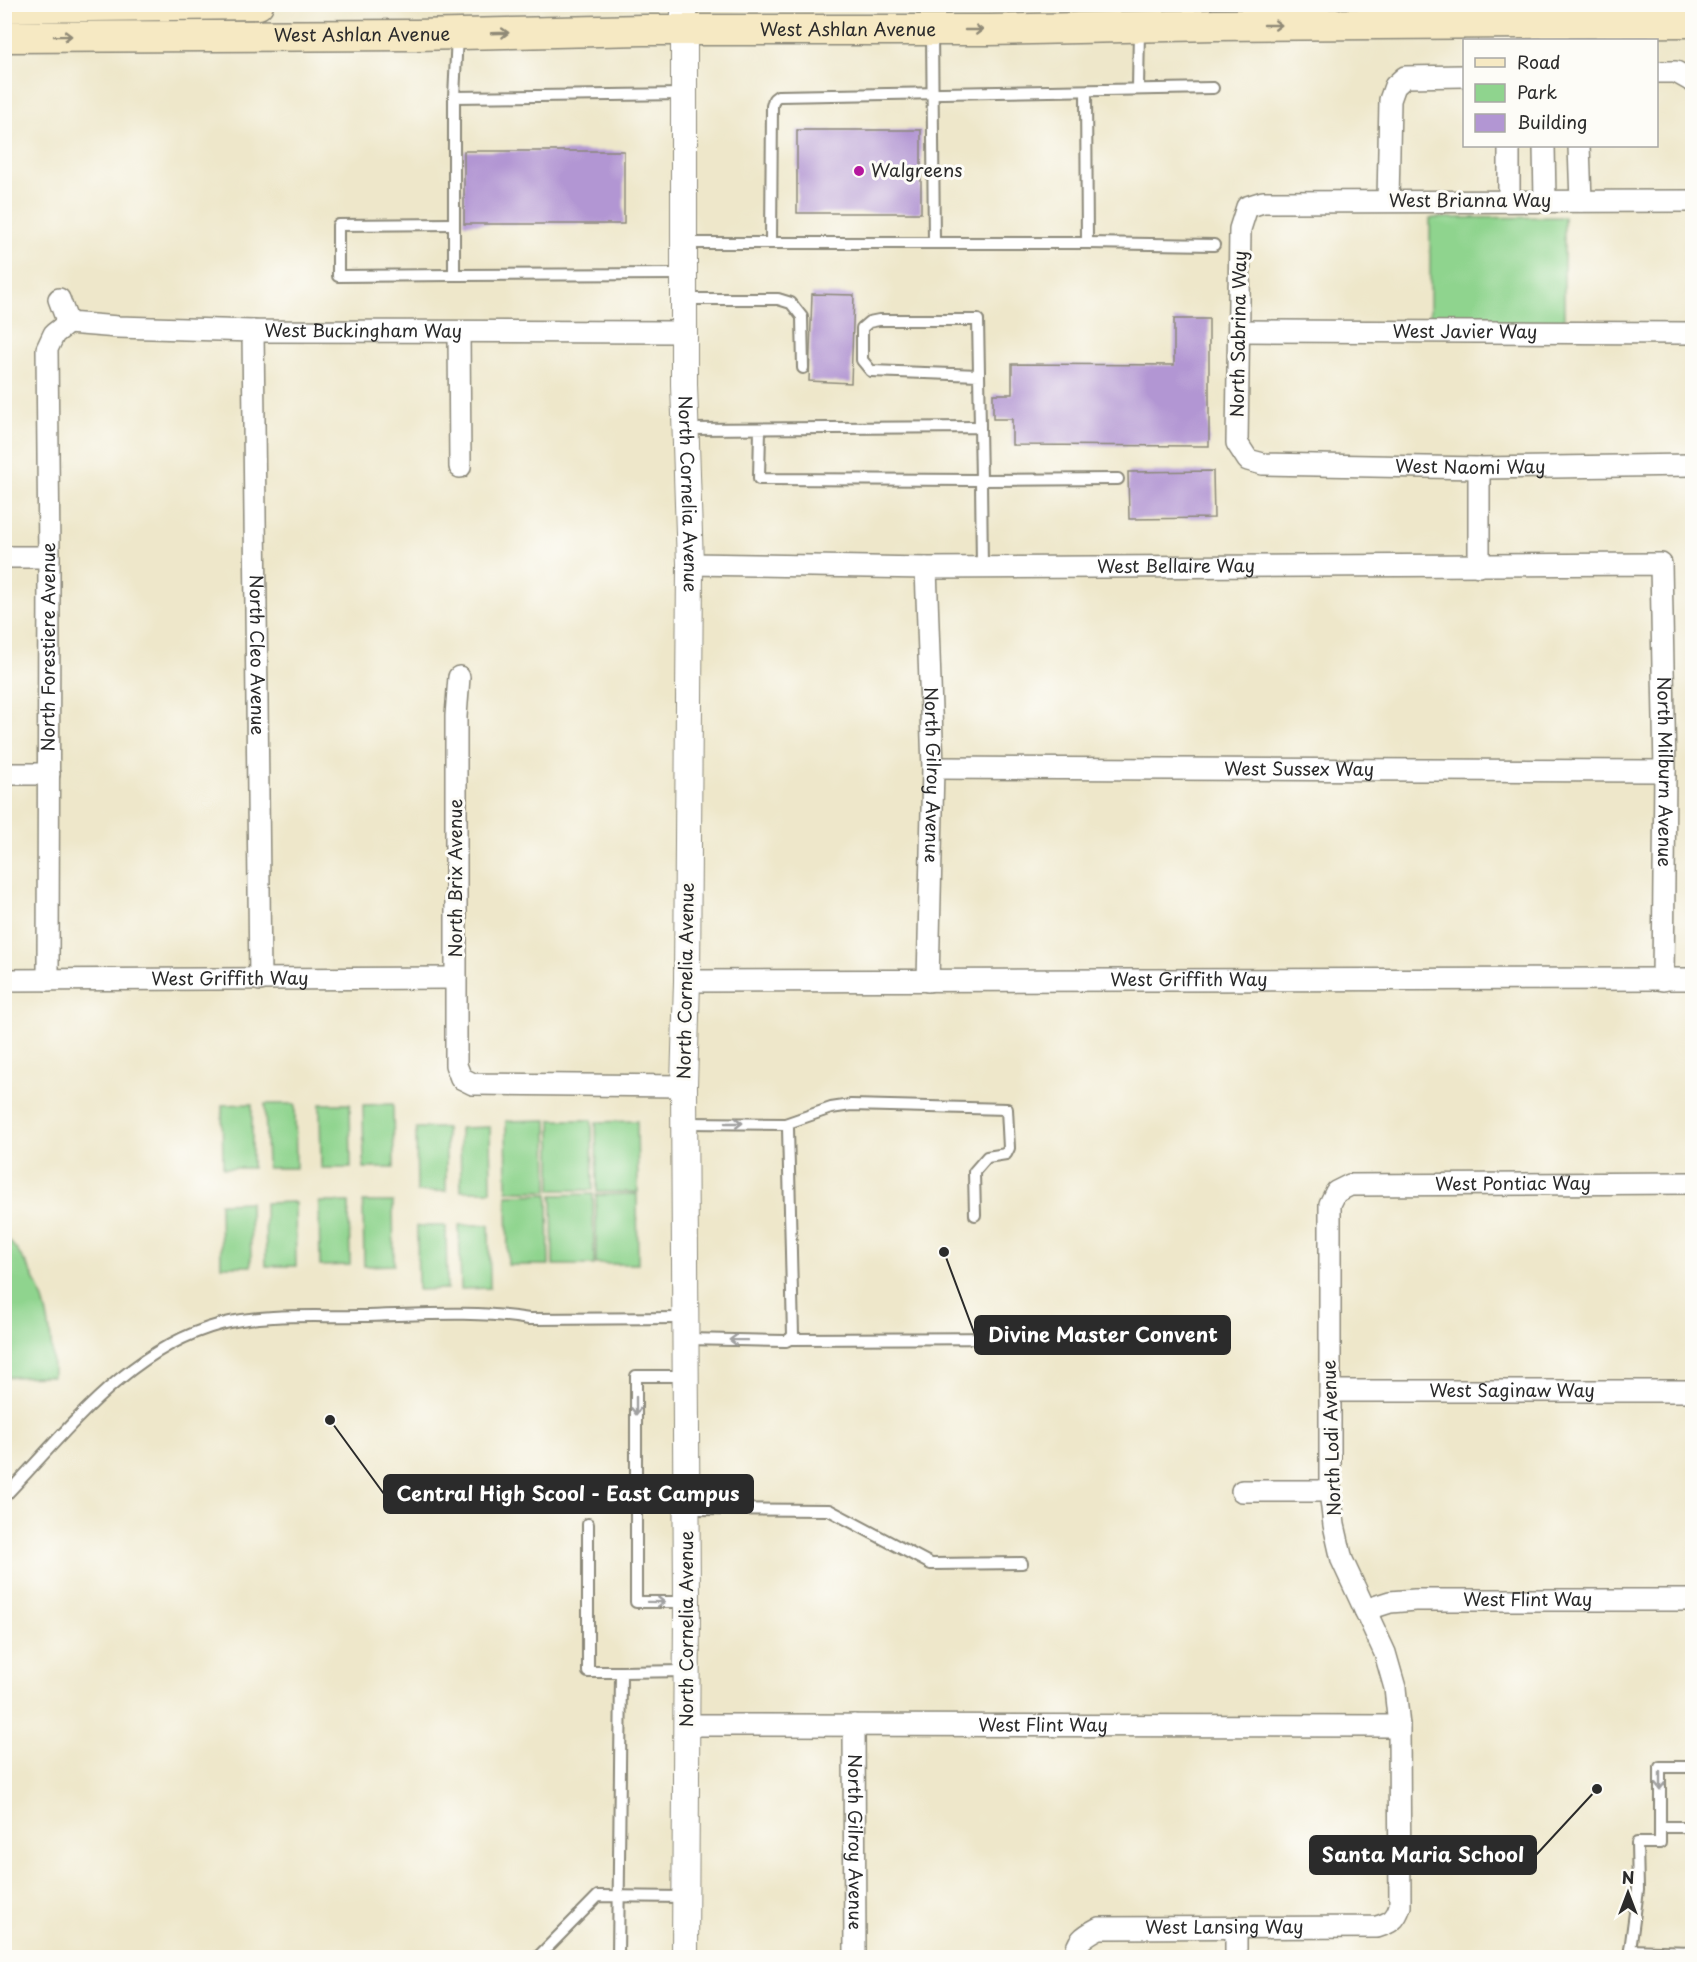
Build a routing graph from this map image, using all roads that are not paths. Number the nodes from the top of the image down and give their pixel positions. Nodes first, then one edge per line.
1 (258, 4) edge
2 (1159, 4) edge
3 (4, 7) edge
4 (685, 17) edge
5 (1692, 22) edge
6 (1139, 26) junction
7 (932, 30) junction
8 (1544, 32) edge
9 (458, 34) junction
10 (4, 37) edge
11 (1658, 72) edge
12 (1463, 76) edge
13 (1691, 80) edge
14 (1213, 88) dead end
15 (1138, 89) junction
16 (1086, 91) junction
17 (933, 93) junction
18 (684, 94) junction
19 (454, 97) junction
20 (1509, 147) edge
21 (1544, 147) edge
22 (1579, 147) edge
23 (1388, 201) junction
24 (1509, 201) junction
25 (1545, 201) junction
26 (1581, 201) junction
27 (1692, 201) edge
28 (1248, 207) joint
29 (454, 224) junction
30 (771, 241) junction
31 (934, 242) junction
32 (683, 243) junction
33 (1087, 243) junction
34 (1214, 245) dead end
35 (454, 275) junction
36 (684, 286) junction
37 (59, 299) dead end
38 (68, 323) junction
39 (253, 331) junction
40 (1239, 331) junction
41 (459, 332) junction
42 (685, 332) junction
43 (1692, 333) edge
44 (802, 368) dead end
45 (979, 375) junction
46 (980, 427) junction
47 (686, 429) junction
48 (760, 429) junction
49 (1248, 460) joint
50 (1692, 465) edge
51 (460, 466) dead end
52 (1479, 468) junction
53 (1118, 479) dead end
54 (981, 480) junction
55 (4, 557) edge
56 (49, 557) junction
57 (690, 564) junction
58 (1661, 564) joint
59 (1479, 566) junction
60 (927, 568) junction
61 (982, 568) junction
62 (459, 677) dead end
63 (933, 768) junction
64 (1665, 771) junction
65 (4, 774) edge
66 (49, 774) junction
67 (456, 978) junction
68 (4, 980) edge
69 (48, 980) junction
70 (260, 980) junction
71 (1663, 980) junction
72 (1692, 980) edge
73 (687, 981) junction
74 (928, 981) junction
75 (684, 1086) junction
76 (684, 1123) junction
77 (785, 1124) junction
78 (1692, 1183) edge
79 (1336, 1192) joint
80 (975, 1215) dead end
81 (686, 1329) junction
82 (1030, 1338) dead end
83 (790, 1339) junction
84 (686, 1377) junction
85 (1330, 1391) junction
86 (1692, 1391) edge
87 (1242, 1491) dead end
88 (1330, 1491) junction
89 (4, 1497) edge
90 (687, 1509) junction
91 (588, 1524) dead end
92 (1022, 1563) dead end
93 (1692, 1600) edge
94 (687, 1602) junction
95 (1365, 1610) junction
96 (686, 1671) junction
97 (621, 1672) junction
98 (687, 1725) junction
99 (854, 1725) junction
100 (1399, 1726) junction
101 (1692, 1767) edge
102 (1661, 1827) junction
103 (1692, 1827) edge
104 (619, 1896) junction
105 (685, 1897) junction
106 (1391, 1923) joint
107 (1236, 1927) junction
108 (1692, 1952) edge
109 (1629, 1954) edge
110 (618, 1957) edge
111 (537, 1958) edge
112 (685, 1958) edge
113 (855, 1958) edge
114 (1076, 1958) edge
115 (1236, 1958) edge

1 - 3 main road
2 - 6 main road
4 - 7 main road, West Ashlan Avenue
9 -> 4 main road, West Ashlan Avenue
4 - 18 street, North Cornelia Avenue
5 - 8 main road, West Ashlan Avenue
7 -> 6 main road, West Ashlan Avenue
6 -> 8 main road, West Ashlan Avenue
6 - 15 lane
7 - 17 lane
10 -> 9 main road, West Ashlan Avenue
9 - 19 lane
11 - 13 street
12 - 23 street
14 - 15 lane
15 - 16 lane
16 - 17 lane
16 - 33 lane
17 - 30 lane
17 - 31 lane
18 - 19 lane
18 - 32 street, North Cornelia Avenue
19 - 29 lane
20 - 24 street
21 - 25 street
22 - 26 street
23 - 24 street, West Brianna Way
23 - 28 street, West Brianna Way
24 - 25 street, West Brianna Way
25 - 26 street, West Brianna Way
26 - 27 street, West Brianna Way
28 - 40 street, North Sabrina Way
29 - 35 lane
29 - 35 lane
30 - 31 lane
30 - 32 lane
31 - 33 lane
32 - 36 street, North Cornelia Avenue
33 - 34 lane
35 - 36 lane
36 - 42 street, North Cornelia Avenue
36 - 44 lane
37 - 38 street
38 - 39 street, West Buckingham Way
38 - 56 street, North Forestiere Avenue
39 - 41 street, West Buckingham Way
39 - 70 street, North Cleo Avenue
40 - 43 street, West Javier Way
40 - 49 street, North Sabrina Way
41 - 42 street, West Buckingham Way
41 - 51 street
42 - 47 street, North Cornelia Avenue
45 - 45 lane
45 - 46 lane
46 - 48 lane
46 - 54 lane
47 - 48 lane
47 - 57 street, North Cornelia Avenue
48 - 54 lane
49 - 52 street, West Naomi Way
50 - 52 street, West Naomi Way
52 - 59 street
53 - 54 lane
54 - 61 lane
55 - 56 street
56 - 66 street, North Forestiere Avenue
57 - 60 street, West Bellaire Way
57 - 73 street, North Cornelia Avenue
58 - 59 street, West Bellaire Way
58 - 64 street, North Milburn Avenue
59 - 61 street, West Bellaire Way
60 - 61 street, West Bellaire Way
60 - 63 street, North Gilroy Avenue
62 - 67 street, North Brix Avenue
63 - 64 street, West Sussex Way
63 - 74 street, North Gilroy Avenue
64 - 71 street, North Milburn Avenue
65 - 66 street
66 - 69 street, North Forestiere Avenue
67 - 70 street, West Griffith Way
67 - 75 street, North Brix Avenue
68 - 69 street, West Griffith Way
69 - 70 street, West Griffith Way
71 - 72 street, West Griffith Way
71 - 74 street, West Griffith Way
73 - 74 street, West Griffith Way
73 - 75 street, North Cornelia Avenue
75 - 76 street, North Cornelia Avenue
76 -> 77 lane
76 - 81 street, North Cornelia Avenue
77 - 80 lane
77 - 83 lane
78 - 79 street, West Pontiac Way
79 - 85 street, North Lodi Avenue
83 -> 81 lane
81 - 84 street, North Cornelia Avenue
81 - 89 lane
82 - 83 lane
84 - 90 street, North Cornelia Avenue
84 -> 94 lane
85 - 86 street, West Saginaw Way
85 - 88 street, North Lodi Avenue
87 - 88 street
88 - 95 street, North Lodi Avenue
90 - 92 lane
90 - 94 street, North Cornelia Avenue
91 - 97 lane
93 - 95 street, West Flint Way
94 - 96 street, North Cornelia Avenue
95 - 100 street, North Lodi Avenue
96 - 97 lane
96 - 98 street, North Cornelia Avenue
97 - 104 lane
98 - 99 street, West Flint Way
98 - 105 street, North Cornelia Avenue
99 - 100 street, West Flint Way
99 - 113 street, North Gilroy Avenue
100 - 106 street, North Lodi Avenue
101 -> 102 lane
102 - 103 lane
102 - 109 lane
104 - 105 lane
104 - 110 lane
104 - 111 lane
105 - 112 street, North Cornelia Avenue
106 - 107 street, West Lansing Way
107 - 114 street, West Lansing Way
107 - 115 street
108 - 109 lane

